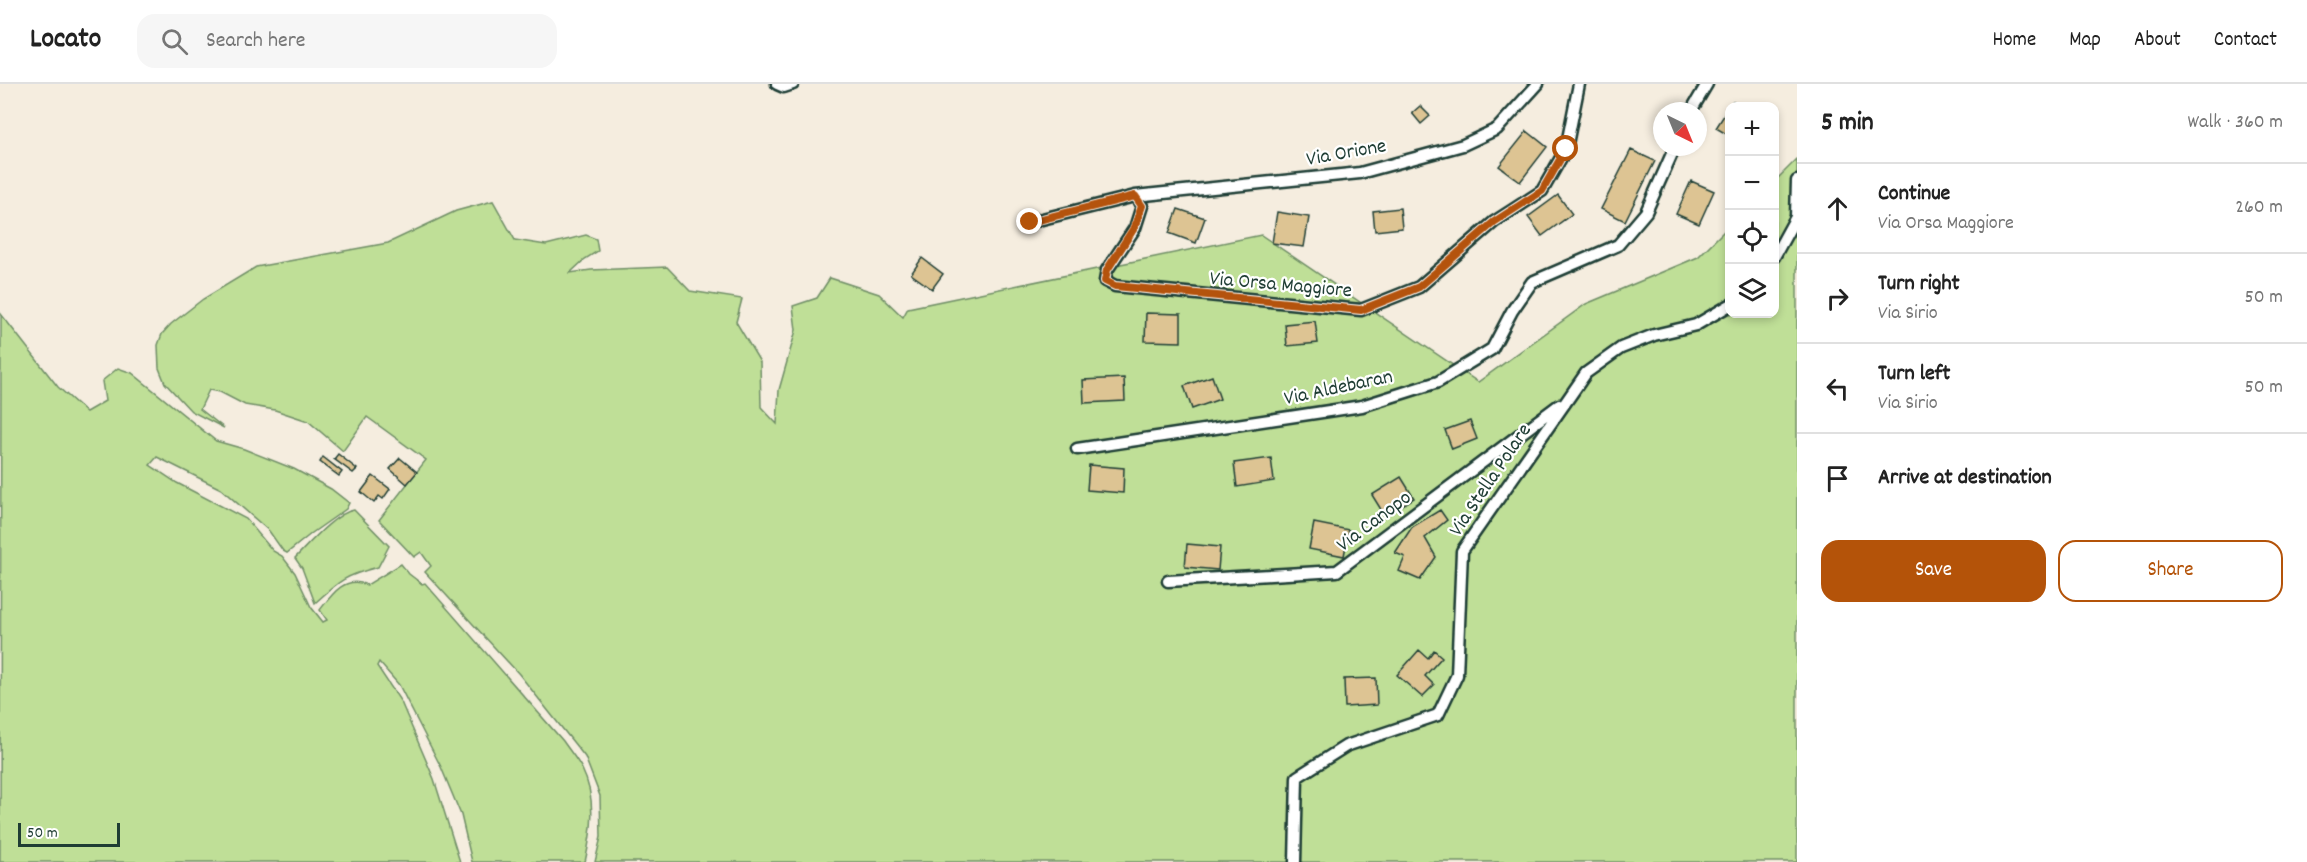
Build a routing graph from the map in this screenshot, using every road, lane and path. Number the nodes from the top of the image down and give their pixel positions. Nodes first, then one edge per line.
1 (777, 84) edge
2 (793, 84) edge
3 (1538, 84) edge
4 (1579, 84) edge
5 (1707, 84) edge
6 (1696, 102) edge
7 (1671, 156) edge
8 (1797, 181) edge
9 (1135, 196) junction
10 (1030, 222) dead end
11 (1779, 248) edge
12 (1725, 308) edge
13 (1568, 399) junction
14 (1077, 449) dead end
15 (1167, 581) dead end
16 (1295, 862) edge

1 - 2 street
3 - 9 street, Via Orione
4 - 9 street, Via Orsa Maggiore
5 - 6 street
7 - 14 street, Via Aldebaran
8 - 11 street
9 - 10 street, Via Orione
12 - 13 street, Via Stella Polare
13 - 15 street, Via Canopo
13 - 16 street, Via Stella Polare

